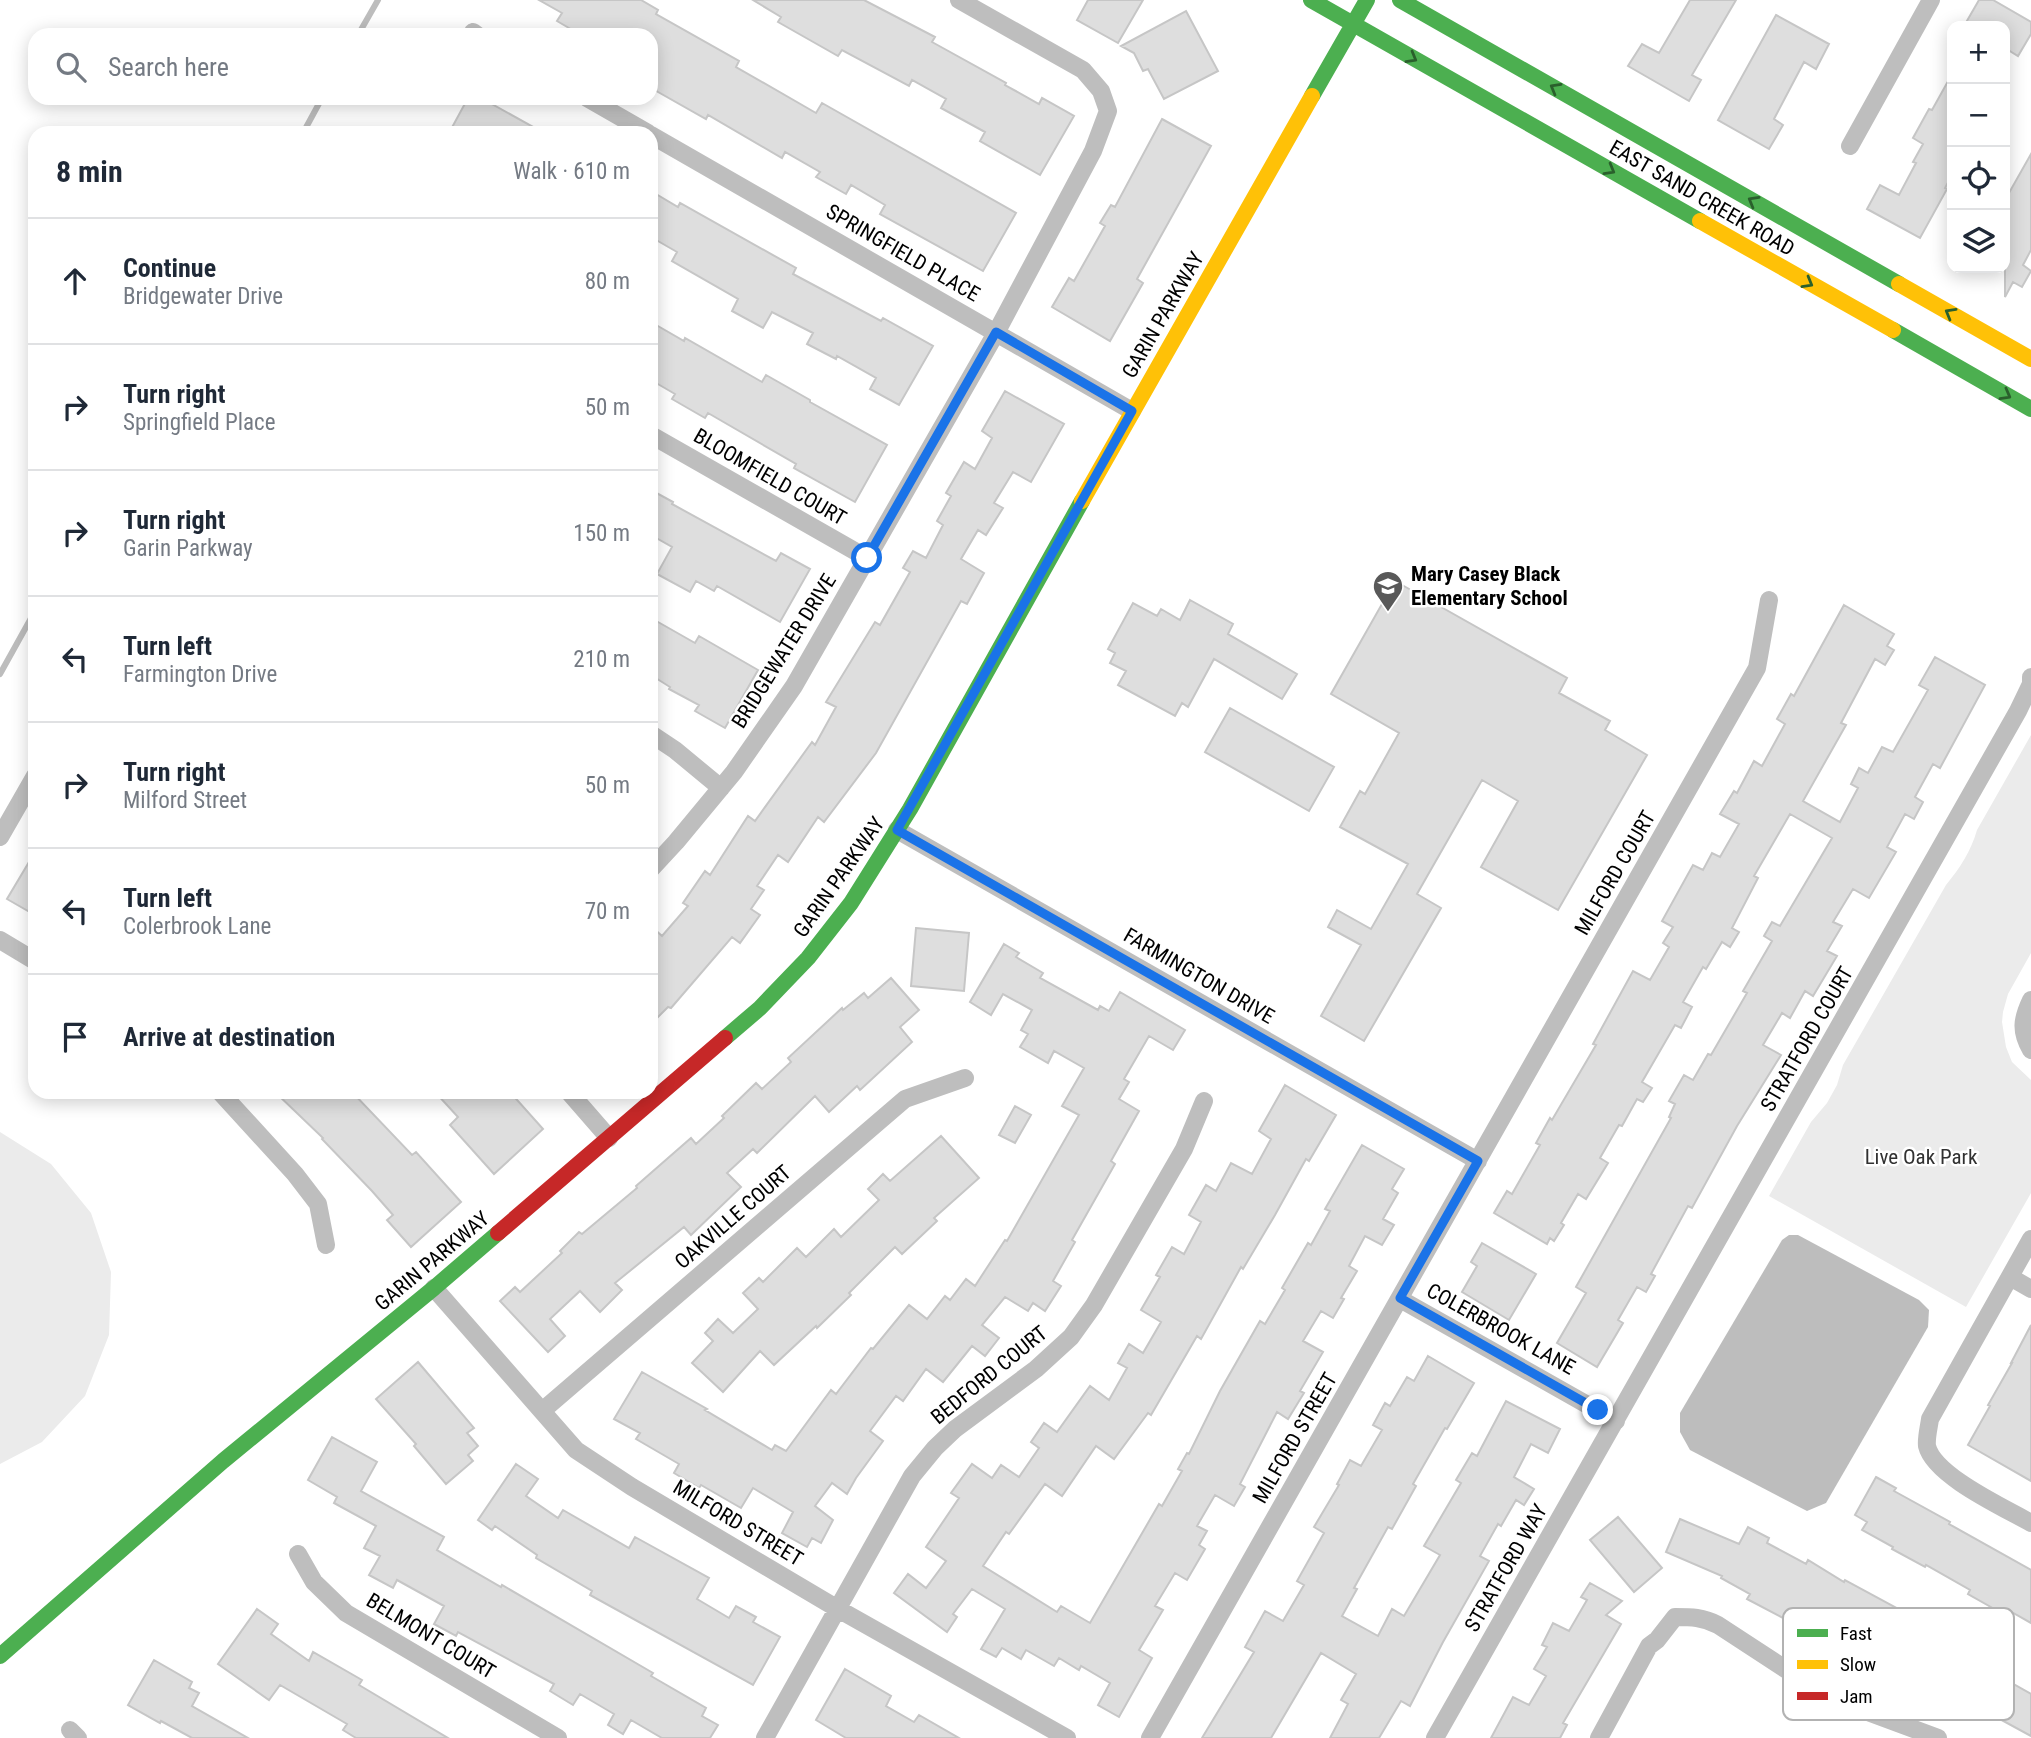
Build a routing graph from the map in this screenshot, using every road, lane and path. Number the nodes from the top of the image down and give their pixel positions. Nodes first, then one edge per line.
1 (959, 0) edge
2 (1311, 0) edge
3 (1367, 0) edge
4 (1400, 0) edge
5 (1931, 0) edge
6 (1353, 24) junction
7 (599, 105) edge
8 (636, 126) edge
9 (658, 139) edge
10 (1850, 146) dead end
11 (996, 332) junction
12 (2031, 359) edge
13 (2031, 409) edge
14 (1132, 411) junction
15 (658, 439) edge
16 (867, 558) junction
17 (1769, 600) dead end
18 (2031, 677) edge
19 (658, 739) edge
20 (28, 788) edge
21 (721, 788) junction
22 (897, 830) junction
23 (0, 837) edge
24 (658, 861) edge
25 (0, 940) edge
26 (28, 957) edge
27 (2031, 1000) edge
28 (2031, 1050) edge
29 (965, 1078) dead end
30 (658, 1096) edge
31 (226, 1099) edge
32 (575, 1099) edge
33 (655, 1099) edge
34 (1204, 1101) dead end
35 (609, 1138) junction
36 (1478, 1161) junction
37 (2031, 1239) edge
38 (326, 1245) dead end
39 (2010, 1277) junction
40 (434, 1287) junction
41 (2031, 1289) edge
42 (1400, 1298) junction
43 (542, 1411) junction
44 (1616, 1421) junction
45 (2031, 1522) edge
46 (298, 1555) dead end
47 (838, 1609) junction
48 (0, 1656) edge
49 (1783, 1667) edge
50 (1890, 1720) edge
51 (558, 1738) edge
52 (765, 1738) edge
53 (1067, 1738) edge
54 (1150, 1738) edge
55 (1436, 1738) edge
56 (1599, 1738) edge
57 (1938, 1738) edge

1 - 11 street, BRIDGEWATER DRIVE
2 - 6 street, EAST SAND CREEK ROAD
3 - 6 street, GARIN PARKWAY
12 -> 4 street, EAST SAND CREEK ROAD
5 - 10 street
6 -> 13 street, EAST SAND CREEK ROAD
6 - 14 street, GARIN PARKWAY
7 - 8 street, SPRINGFIELD PLACE
9 - 11 street, SPRINGFIELD PLACE
11 - 14 street, SPRINGFIELD PLACE
11 - 16 street, BRIDGEWATER DRIVE
14 - 22 street, GARIN PARKWAY
15 - 16 street, BLOOMFIELD COURT
16 - 21 street, BRIDGEWATER DRIVE
17 - 36 street, MILFORD COURT
18 - 44 street, STRATFORD COURT
19 - 21 street
20 - 23 street
21 - 24 street, BRIDGEWATER DRIVE
22 - 30 street, GARIN PARKWAY
22 - 36 street, FARMINGTON DRIVE
25 - 26 street
27 - 28 street
29 - 43 street, OAKVILLE COURT
31 - 38 street
32 - 35 street
33 - 35 street, GARIN PARKWAY
34 - 47 street, BEDFORD COURT
35 - 40 street, GARIN PARKWAY
36 - 42 street, MILFORD STREET
37 - 39 street
39 - 41 street
39 - 45 street
40 - 43 street, MILFORD STREET
40 - 48 street, GARIN PARKWAY
42 - 44 street, COLERBROOK LANE
42 - 54 street, MILFORD STREET
43 - 47 street, MILFORD STREET
44 - 55 street, STRATFORD WAY
46 - 51 street, BELMONT COURT
47 - 52 street, BEDFORD COURT
47 - 53 street, MILFORD STREET
49 - 56 street
50 - 57 street

